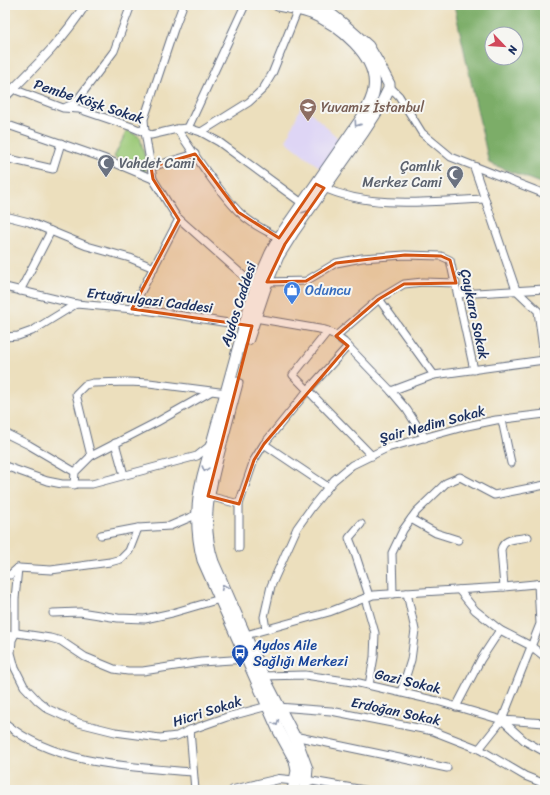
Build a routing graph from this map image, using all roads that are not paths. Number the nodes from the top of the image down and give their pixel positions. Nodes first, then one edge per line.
1 (85, 5) edge
2 (131, 5) edge
3 (183, 5) edge
4 (245, 5) edge
5 (278, 5) edge
6 (312, 5) edge
7 (298, 9) junction
8 (328, 9) edge
9 (388, 87) junction
10 (374, 88) junction
11 (13, 89) junction
12 (5, 97) edge
13 (63, 108) junction
14 (5, 124) edge
15 (188, 128) junction
16 (177, 129) junction
17 (145, 132) junction
18 (201, 132) junction
19 (61, 143) junction
20 (195, 154) junction
21 (5, 158) edge
22 (151, 167) junction
23 (474, 167) junction
24 (153, 179) junction
25 (320, 186) junction
26 (545, 194) edge
27 (485, 199) junction
28 (302, 203) junction
29 (5, 216) edge
30 (179, 219) junction
31 (51, 231) junction
32 (279, 238) junction
33 (154, 268) junction
34 (267, 282) junction
35 (456, 283) junction
36 (5, 287) edge
37 (256, 287) junction
38 (545, 289) edge
39 (516, 290) junction
40 (20, 291) junction
41 (458, 294) junction
42 (379, 299) junction
43 (76, 304) junction
44 (132, 309) junction
45 (251, 324) junction
46 (543, 325) edge
47 (328, 331) junction
48 (336, 336) junction
49 (5, 337) edge
50 (348, 346) junction
51 (545, 362) edge
52 (474, 370) junction
53 (434, 375) junction
54 (308, 390) junction
55 (392, 391) junction
56 (210, 392) junction
57 (227, 393) junction
58 (545, 414) edge
59 (502, 420) junction
60 (5, 433) edge
61 (424, 438) junction
62 (115, 444) junction
63 (212, 444) junction
64 (264, 444) junction
65 (91, 456) junction
66 (372, 456) junction
67 (511, 463) dead end
68 (5, 466) edge
69 (75, 472) junction
70 (124, 475) junction
71 (74, 485) junction
72 (545, 485) edge
73 (328, 487) junction
74 (208, 496) junction
75 (239, 504) junction
76 (198, 514) junction
77 (411, 520) junction
78 (360, 524) dead end
79 (138, 528) junction
80 (101, 535) dead end
81 (528, 537) dead end
82 (458, 540) dead end
83 (239, 548) dead end
84 (18, 568) junction
85 (5, 575) edge
86 (542, 584) edge
87 (504, 587) junction
88 (459, 590) junction
89 (407, 593) junction
90 (393, 594) junction
91 (367, 597) junction
92 (220, 599) junction
93 (53, 613) dead end
94 (266, 629) junction
95 (500, 630) junction
96 (15, 634) junction
97 (241, 636) junction
98 (5, 637) edge
99 (531, 646) junction
100 (545, 657) edge
101 (247, 659) junction
102 (263, 676) junction
103 (369, 685) junction
104 (401, 692) junction
105 (273, 706) junction
106 (456, 707) junction
107 (502, 720) junction
108 (5, 723) edge
109 (545, 723) edge
110 (190, 730) junction
111 (294, 736) junction
112 (479, 750) junction
113 (545, 752) edge
114 (447, 768) dead end
115 (193, 772) junction
116 (545, 784) edge
117 (300, 785) edge
118 (195, 790) edge
119 (233, 790) edge
120 (364, 790) edge

1 - 11 street
2 - 13 street
3 - 17 street
4 - 15 street
5 - 7 main road, Aydos Caddesi
6 - 8 main road
7 - 10 main road, Aydos Caddesi
7 - 18 street
8 - 9 main road
9 - 10 main road
9 - 23 street
9 - 25 main road, Aydos Caddesi
10 -> 25 main road, Aydos Caddesi
11 - 12 street
11 - 13 street, Pembe Köşk Sokak
13 - 17 street, Pembe Köşk Sokak
14 - 19 street
15 - 16 street, Pembe Köşk Sokak
15 - 18 street, Pembe Köşk Sokak
16 - 17 street, Pembe Köşk Sokak
16 - 20 street
17 - 22 street
18 - 28 street, Pembe Köşk Sokak
19 - 21 street
19 - 24 street
20 - 22 street
20 - 32 street
22 - 24 street
23 - 26 street
23 - 27 street
24 - 30 street
25 - 27 street
25 - 28 main road, Aydos Caddesi
34 -> 25 main road, Aydos Caddesi
27 - 39 street
28 - 32 main road, Aydos Caddesi
29 - 31 street
30 - 33 street
30 - 37 street
31 - 33 street
31 - 40 street
32 - 37 main road, Aydos Caddesi
33 - 44 street
34 - 35 street, Çaykara Sokak
34 - 45 main road, Aydos Caddesi
35 - 41 street, Çaykara Sokak
35 - 42 street
36 - 40 street
37 - 45 main road, Aydos Caddesi
38 - 39 street
39 - 41 street
39 - 46 street
40 - 43 street
41 - 52 street, Çaykara Sokak
42 - 48 street
42 - 53 street
43 - 44 street, Ertuğrulgazi Caddesi
43 - 49 street, Ertuğrulgazi Caddesi
44 - 45 street, Ertuğrulgazi Caddesi
45 - 47 street, Ertuğrulgazi Caddesi
45 - 57 main road, Aydos Caddesi
45 - 74 main road, Aydos Caddesi
46 - 51 street
47 - 48 street
47 - 54 street
48 - 50 street
50 - 54 street
50 - 55 street
51 - 52 street
52 - 53 street
53 - 55 street
54 - 64 street
54 - 66 street
55 - 61 street
56 - 57 street
56 - 62 street
56 - 65 street
57 - 63 main road, Aydos Caddesi
58 - 59 street, Şair Nedim Sokak
59 - 61 street, Şair Nedim Sokak
59 - 67 street
60 - 69 street
61 - 66 street, Şair Nedim Sokak
62 - 65 street
62 - 70 street
63 - 70 street
63 -> 76 main road, Aydos Caddesi
64 - 73 street
64 - 75 street
65 - 69 street
66 - 73 street, Şair Nedim Sokak
68 - 71 street
69 - 71 street
70 - 71 street
72 - 77 street
73 - 94 street, Şair Nedim Sokak
74 - 75 street
97 -> 74 main road, Aydos Caddesi
75 - 83 street
76 - 79 street
76 - 92 main road, Aydos Caddesi
77 - 82 street
77 - 90 street
78 - 91 street
79 - 80 street
79 - 84 street
81 - 87 street
84 - 85 street
84 - 96 street, Hicri Sokak
86 - 87 street
86 - 99 street
87 - 88 street
88 - 89 street
88 - 95 street
89 - 90 street
89 - 104 street
90 - 91 street
91 - 94 street
91 - 103 street
92 - 93 street
92 - 97 main road, Aydos Caddesi
94 - 97 street
95 - 99 street
95 - 106 street
96 - 98 street
96 - 101 street
96 - 110 street, Hicri Sokak
97 - 101 main road, Aydos Caddesi
97 - 102 main road, Aydos Caddesi
99 - 100 street
99 - 107 street
101 - 105 main road, Aydos Caddesi
102 - 103 street, Gazi Sokak
102 - 105 main road, Aydos Caddesi
103 - 104 street, Gazi Sokak
104 - 106 street, Gazi Sokak
105 - 110 street, Hicri Sokak
105 - 111 main road, Aydos Caddesi
105 - 112 street, Erdoğan Sokak
105 -> 117 main road, Aydos Caddesi
106 - 107 street, Gazi Sokak
107 - 109 street, Gazi Sokak
107 - 112 street
107 - 113 street
108 - 115 street
110 - 115 street
111 - 114 street
111 - 117 main road, Aydos Caddesi
112 - 116 street, Erdoğan Sokak
115 - 118 street
117 - 119 street
117 - 120 street

